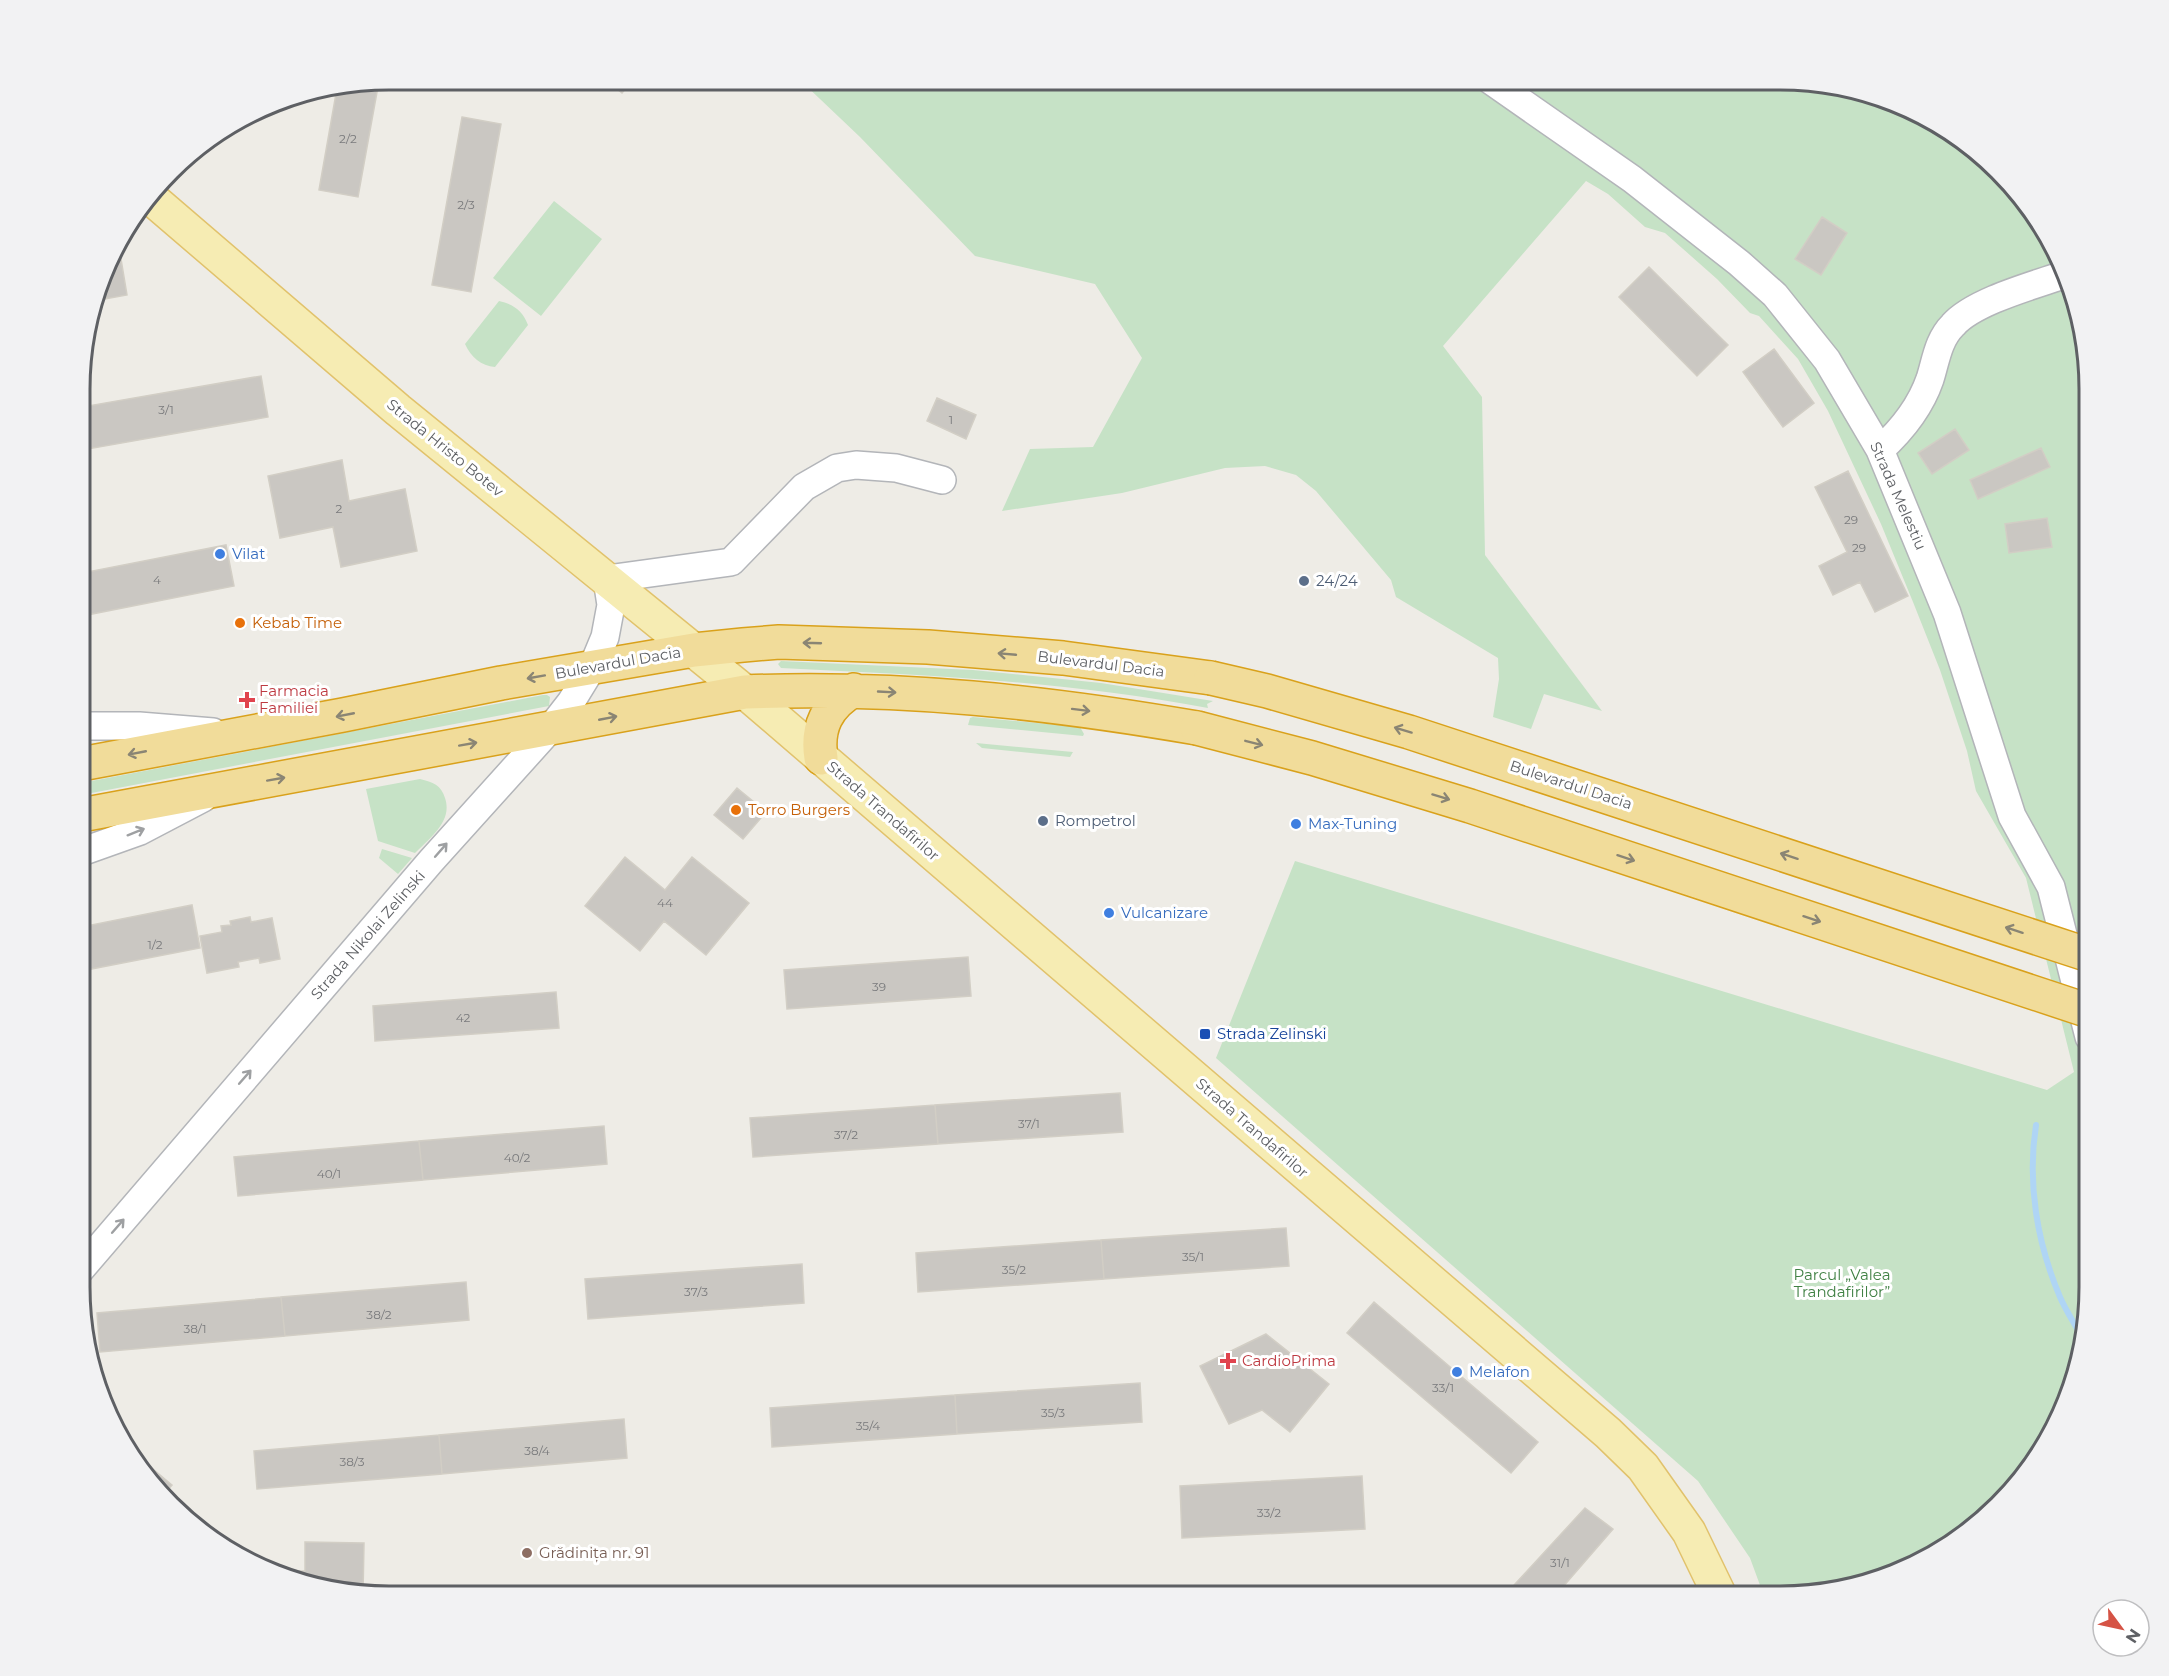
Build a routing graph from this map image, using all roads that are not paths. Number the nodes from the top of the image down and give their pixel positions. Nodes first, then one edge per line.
1 (1505, 90) edge
2 (156, 202) edge
3 (2057, 277) edge
4 (1880, 450) junction
5 (942, 480) dead end
6 (607, 579) junction
7 (694, 650) junction
8 (593, 666) junction
9 (854, 690) junction
10 (745, 692) junction
11 (90, 726) edge
12 (550, 729) junction
13 (235, 734) junction
14 (822, 758) junction
15 (90, 762) edge
16 (219, 790) junction
17 (90, 813) edge
18 (90, 849) edge
19 (2079, 952) edge
20 (2079, 999) edge
21 (2079, 1008) edge
22 (90, 1258) edge
23 (1715, 1586) edge

1 - 4 street, Strada Melestiu
2 - 6 main road, Strada Hristo Botev
3 - 4 street
4 - 20 street, Strada Melestiu
5 - 6 street
6 - 7 main road, Strada Hristo Botev
6 - 8 street, Strada Nikolai Zelinski
7 - 8 highway, Bulevardul Dacia
7 - 10 main road, Strada Hristo Botev
19 -> 7 highway, Bulevardul Dacia, bridge
8 - 12 street, Strada Nikolai Zelinski
8 -> 13 highway, Bulevardul Dacia
9 - 10 highway
9 - 14 highway
9 -> 21 highway, bridge
12 -> 10 highway
10 - 14 main road, Strada Trandafirilor
11 - 13 street
16 -> 12 highway
22 -> 12 street, Strada Nikolai Zelinski
13 -> 15 highway, Bulevardul Dacia
14 - 23 main road, Strada Trandafirilor
16 - 17 highway
18 -> 16 street

